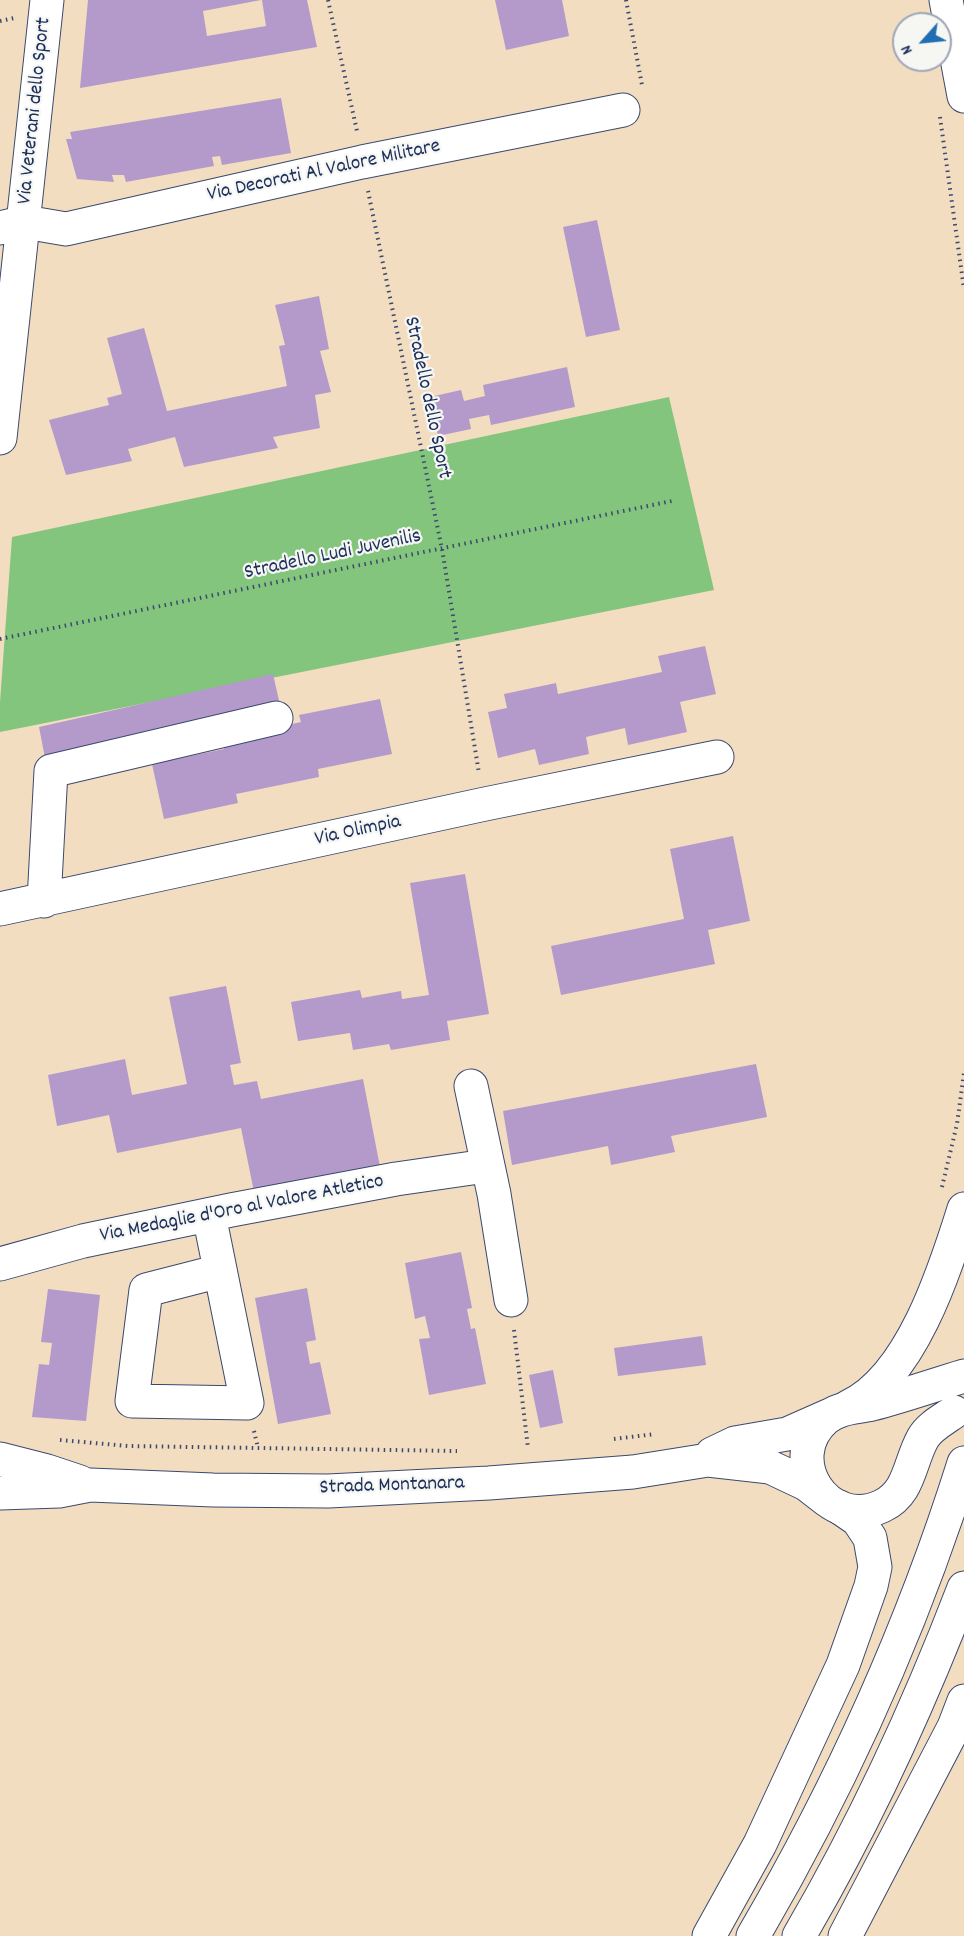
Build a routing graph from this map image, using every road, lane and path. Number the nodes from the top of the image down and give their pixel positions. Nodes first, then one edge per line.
1 (47, 0) edge
2 (328, 0) edge
3 (626, 0) edge
4 (946, 0) edge
5 (951, 102) edge
6 (623, 110) joint
7 (362, 162) junction
8 (12, 225) edge
9 (964, 289) edge
10 (0, 438) edge
11 (672, 501) dead end
12 (442, 549) junction
13 (0, 639) edge
14 (276, 718) dead end
15 (717, 757) dead end
16 (485, 804) junction
17 (44, 901) junction
18 (0, 909) edge
19 (471, 1086) dead end
20 (486, 1166) junction
21 (964, 1209) edge
22 (208, 1215) junction
23 (0, 1264) edge
24 (220, 1271) junction
25 (511, 1300) joint
26 (964, 1376) edge
27 (842, 1409) junction
28 (954, 1412) dead end
29 (658, 1434) dead end
30 (58, 1440) dead end
31 (607, 1441) dead end
32 (518, 1449) dead end
33 (466, 1450) dead end
34 (0, 1459) edge
35 (694, 1461) junction
36 (964, 1462) edge
37 (90, 1485) junction
38 (0, 1493) edge
39 (834, 1504) junction
40 (964, 1588) edge
41 (964, 1701) edge
42 (709, 1936) edge
43 (753, 1936) edge
44 (799, 1936) edge
45 (845, 1936) edge

1 - 8 main road, Via Veterani dello Sport
2 - 7 path, Stradello dello Sport
3 - 6 path
4 - 5 main road
5 - 9 path
6 - 7 main road, Via Decorati Al Valore Militare
7 - 8 main road, Via Decorati Al Valore Militare
7 - 12 path, Stradello dello Sport
8 - 10 main road, Via Veterani dello Sport
11 - 12 path, Stradello Ludi Juvenilis
12 - 13 path, Stradello Ludi Juvenilis
12 - 16 path, Stradello dello Sport
14 - 17 main road
15 - 16 main road, Via Olimpia
16 - 17 main road, Via Olimpia
17 - 18 main road, Via Olimpia
19 - 20 main road
20 - 22 main road, Via Medaglie d'Oro al Valore Atletico
20 - 25 main road
21 - 27 main road
22 - 23 main road, Via Medaglie d'Oro al Valore Atletico
22 - 24 main road
24 - 24 main road
25 - 32 path
26 - 27 main road, Strada Montanara
27 - 35 main road, Strada Montanara
27 - 39 main road
28 - 39 main road
29 - 31 path
30 - 33 path
34 - 37 main road, Strada Montanara
35 - 37 main road, Strada Montanara
35 - 39 main road, Strada Montanara
36 - 43 main road
37 - 38 main road, Strada Montanara
39 - 42 main road
40 - 44 main road
41 - 45 main road

